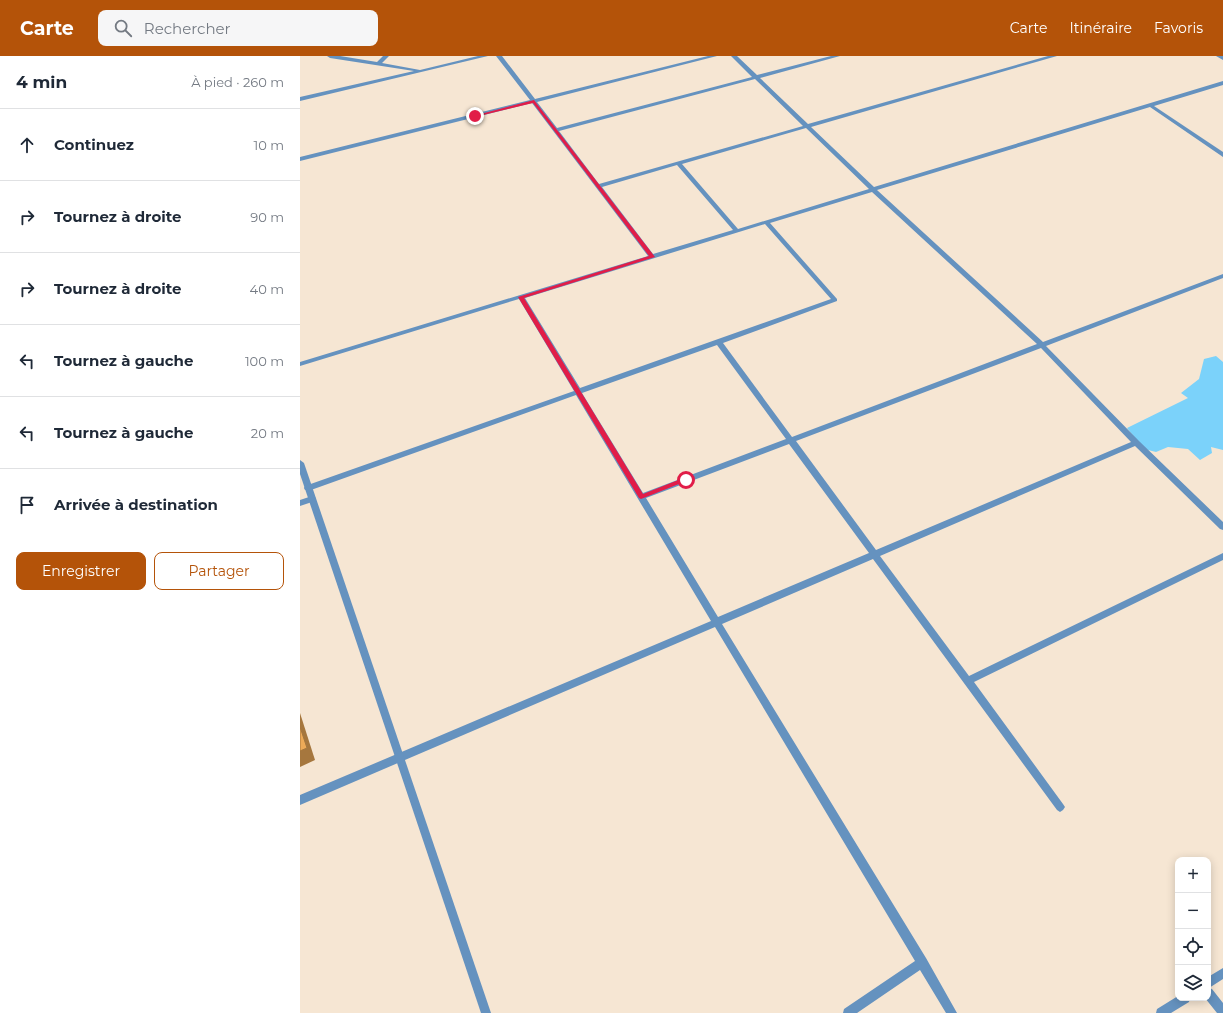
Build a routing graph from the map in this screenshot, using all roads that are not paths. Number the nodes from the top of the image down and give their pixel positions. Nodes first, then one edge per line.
1 (330, 56) edge
2 (386, 56) edge
3 (485, 56) edge
4 (499, 56) edge
5 (714, 56) edge
6 (734, 56) edge
7 (837, 56) edge
8 (1054, 56) edge
9 (1219, 56) edge
10 (1223, 58) edge
11 (378, 64) junction
12 (423, 70) junction
13 (756, 78) junction
14 (1223, 83) edge
15 (300, 99) edge
16 (534, 102) junction
17 (1150, 105) junction
18 (807, 126) junction
19 (555, 130) junction
20 (1223, 155) edge
21 (300, 158) edge
22 (678, 163) junction
23 (598, 186) junction
24 (873, 190) junction
25 (766, 222) junction
26 (737, 231) junction
27 (652, 257) junction
28 (1223, 276) edge
29 (521, 297) junction
30 (718, 342) junction
31 (1042, 345) junction
32 (300, 364) edge
33 (578, 392) junction
34 (791, 440) junction
35 (1136, 443) junction
36 (300, 463) edge
37 (308, 488) junction
38 (641, 497) junction
39 (312, 499) junction
40 (300, 503) edge
41 (1223, 527) edge
42 (874, 554) junction
43 (1223, 556) edge
44 (717, 622) junction
45 (968, 681) junction
46 (400, 758) junction
47 (300, 800) edge
48 (1060, 807) dead end
49 (922, 962) junction
50 (1223, 973) edge
51 (1211, 981) edge
52 (1211, 997) edge
53 (1180, 1001) edge
54 (1223, 1012) edge
55 (486, 1013) edge
56 (848, 1013) edge
57 (952, 1013) edge
58 (1161, 1013) edge

1 - 11 street
2 - 11 street
3 - 12 street
4 - 16 street
5 - 16 street
6 - 13 street
7 - 13 street
8 - 18 street
9 - 10 street
11 - 12 street
12 - 15 street
13 - 18 street
13 - 19 street
14 - 17 street
16 - 19 street
16 - 21 street
17 - 20 street
17 - 24 street
18 - 22 street
18 - 24 street
19 - 23 street
22 - 23 street
22 - 26 street
23 - 27 street
24 - 25 street
24 - 31 street
25 - 26 street
25 - 30 street
26 - 27 street
27 - 29 street
28 - 31 street
29 - 32 street
29 - 33 street
30 - 33 street
30 - 34 street
31 - 34 street
31 - 35 street
33 - 37 street
33 - 38 street
34 - 38 street
34 - 42 street
35 - 41 street
35 - 42 street
36 - 37 street
37 - 39 street
38 - 44 street
39 - 40 street
39 - 46 street
42 - 44 street
42 - 45 street
43 - 45 street
44 - 46 street
44 - 49 street
45 - 48 street
46 - 47 street
46 - 55 street
49 - 56 street
49 - 57 street
50 - 51 street
52 - 54 street
53 - 58 street

